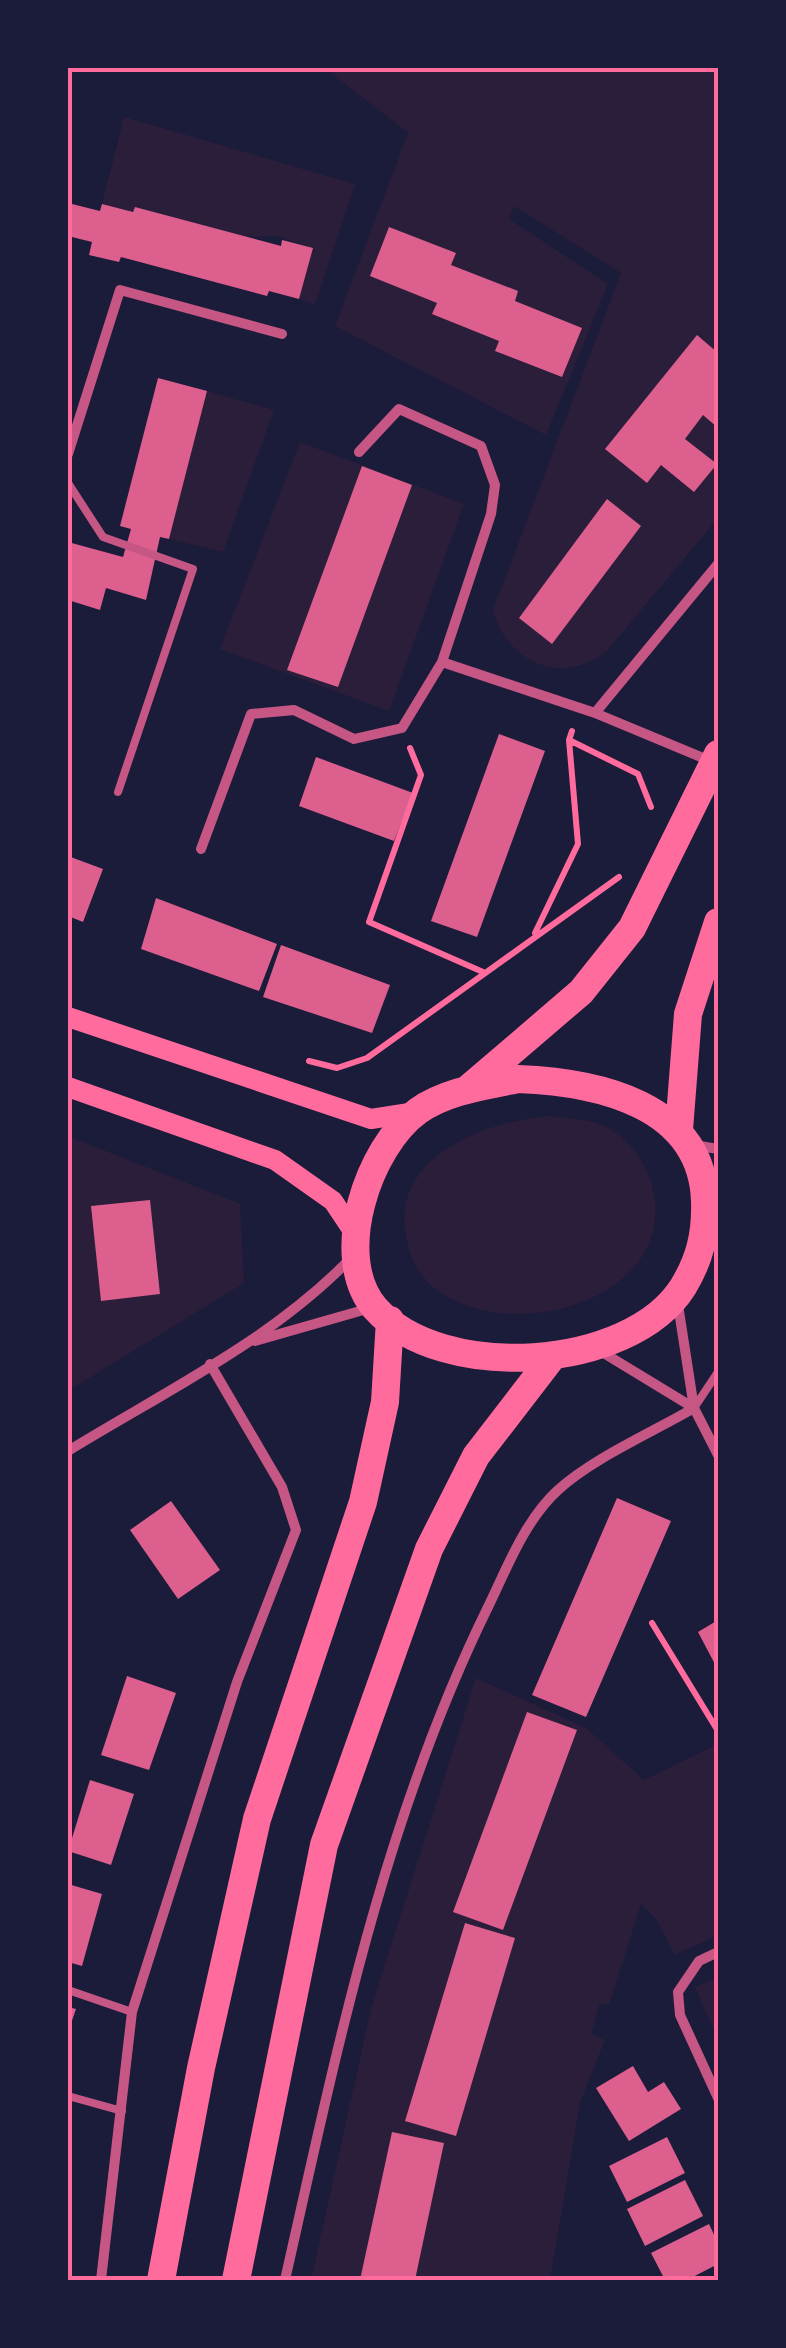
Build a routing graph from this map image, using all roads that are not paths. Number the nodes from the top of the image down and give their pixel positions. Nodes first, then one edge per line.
1 (282, 334) dead end
2 (359, 452) dead end
3 (68, 454) edge
4 (68, 483) edge
5 (718, 564) edge
6 (442, 662) junction
7 (595, 713) junction
8 (717, 761) edge
9 (118, 792) dead end
10 (201, 848) dead end
11 (718, 922) edge
12 (68, 1017) edge
13 (68, 1087) edge
14 (467, 1090) junction
15 (416, 1112) junction
16 (684, 1137) junction
17 (718, 1149) edge
18 (712, 1218) edge
19 (355, 1244) junction
20 (677, 1296) junction
21 (382, 1314) junction
22 (246, 1344) junction
23 (594, 1347) junction
24 (553, 1356) junction
25 (210, 1364) junction
26 (718, 1372) edge
27 (694, 1408) junction
28 (68, 1451) edge
29 (718, 1455) edge
30 (718, 1952) edge
31 (68, 1990) edge
32 (132, 2012) junction
33 (68, 2096) edge
34 (718, 2098) edge
35 (122, 2111) junction
36 (101, 2280) edge
37 (161, 2280) edge
38 (236, 2280) edge
39 (286, 2280) edge

1 - 3 street
2 - 6 street
4 - 9 lane
5 - 7 street
6 - 7 street
6 - 10 street
7 - 8 street
8 - 14 highway
11 - 16 highway
12 - 15 main road
13 - 19 main road
14 - 15 highway
14 - 16 highway
15 - 19 highway
16 - 17 street
16 - 18 highway
18 - 20 highway
19 - 21 highway
19 - 22 street
20 - 23 highway
20 - 27 street
21 - 22 street
21 - 24 highway
21 - 37 highway
22 - 25 street
23 - 24 highway
23 - 27 street
24 - 38 highway
25 - 28 street
25 - 32 street
26 - 27 lane
27 - 29 street
27 - 39 street
30 - 34 street
31 - 32 lane
32 - 35 street
33 - 35 lane
35 - 36 street

